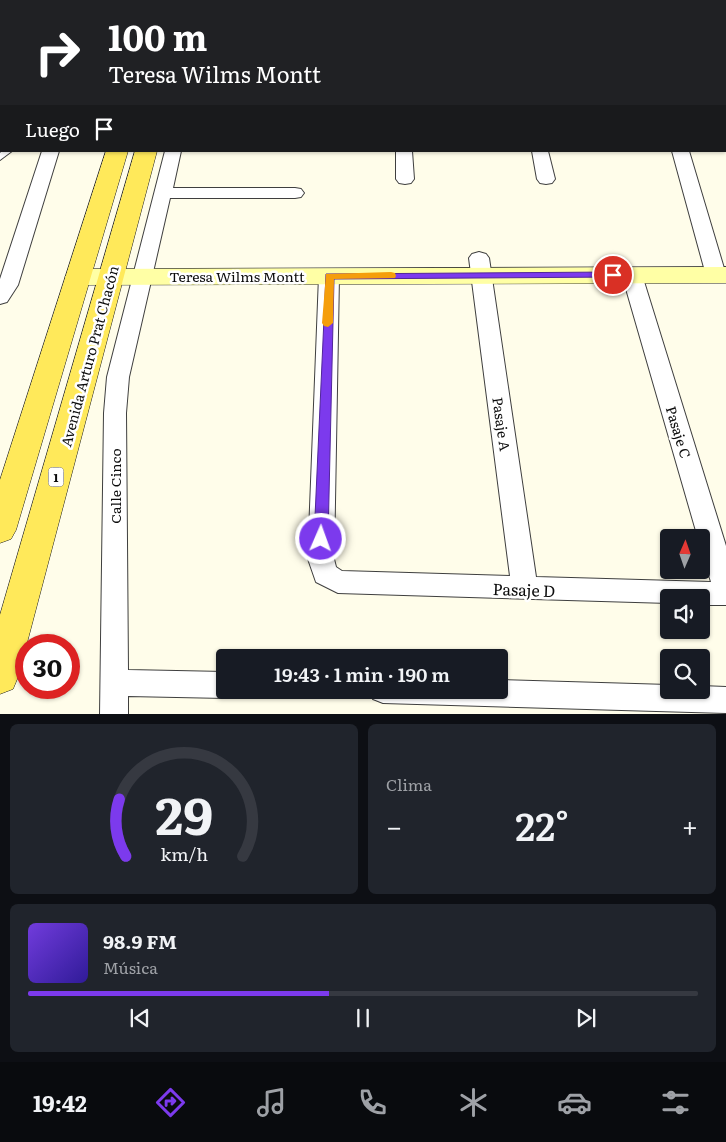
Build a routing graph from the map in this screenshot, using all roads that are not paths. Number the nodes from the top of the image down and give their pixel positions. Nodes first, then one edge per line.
1 (51, 152) edge
2 (117, 152) edge
3 (146, 152) edge
4 (172, 152) edge
5 (404, 152) edge
6 (540, 152) edge
7 (680, 152) edge
8 (405, 178) dead end
9 (546, 179) dead end
10 (162, 193) junction
11 (295, 193) dead end
12 (720, 266) edge
13 (480, 267) junction
14 (80, 269) junction
15 (128, 269) junction
16 (632, 275) junction
17 (329, 276) junction
18 (3, 289) edge
19 (3, 517) edge
20 (726, 588) edge
21 (525, 589) junction
22 (726, 594) edge
23 (0, 677) edge
24 (114, 683) junction
25 (216, 685) edge
26 (508, 694) edge
27 (726, 700) edge
28 (114, 714) edge

1 - 18 street
2 - 14 main road
3 - 15 main road, Avenida Arturo Prat Chacón / 1
4 - 10 street, Calle Cinco
5 - 8 street
6 - 9 street
7 - 12 street
10 - 11 street
10 - 15 street, Calle Cinco
12 - 13 street, Teresa Wilms Montt
12 - 16 street, Teresa Wilms Montt
13 - 15 street, Teresa Wilms Montt
13 - 16 street, Teresa Wilms Montt
13 - 17 street, Teresa Wilms Montt
13 - 21 street, Pasaje A
14 - 15 street, Teresa Wilms Montt
14 - 19 main road
15 - 17 street, Teresa Wilms Montt
15 - 23 main road, Avenida Arturo Prat Chacón / 1
15 - 24 street, Calle Cinco
16 - 20 street, Pasaje C
17 - 21 street, Pasaje D
21 - 22 street, Pasaje D
24 - 25 street
24 - 28 street, Calle Cinco
26 - 27 street

